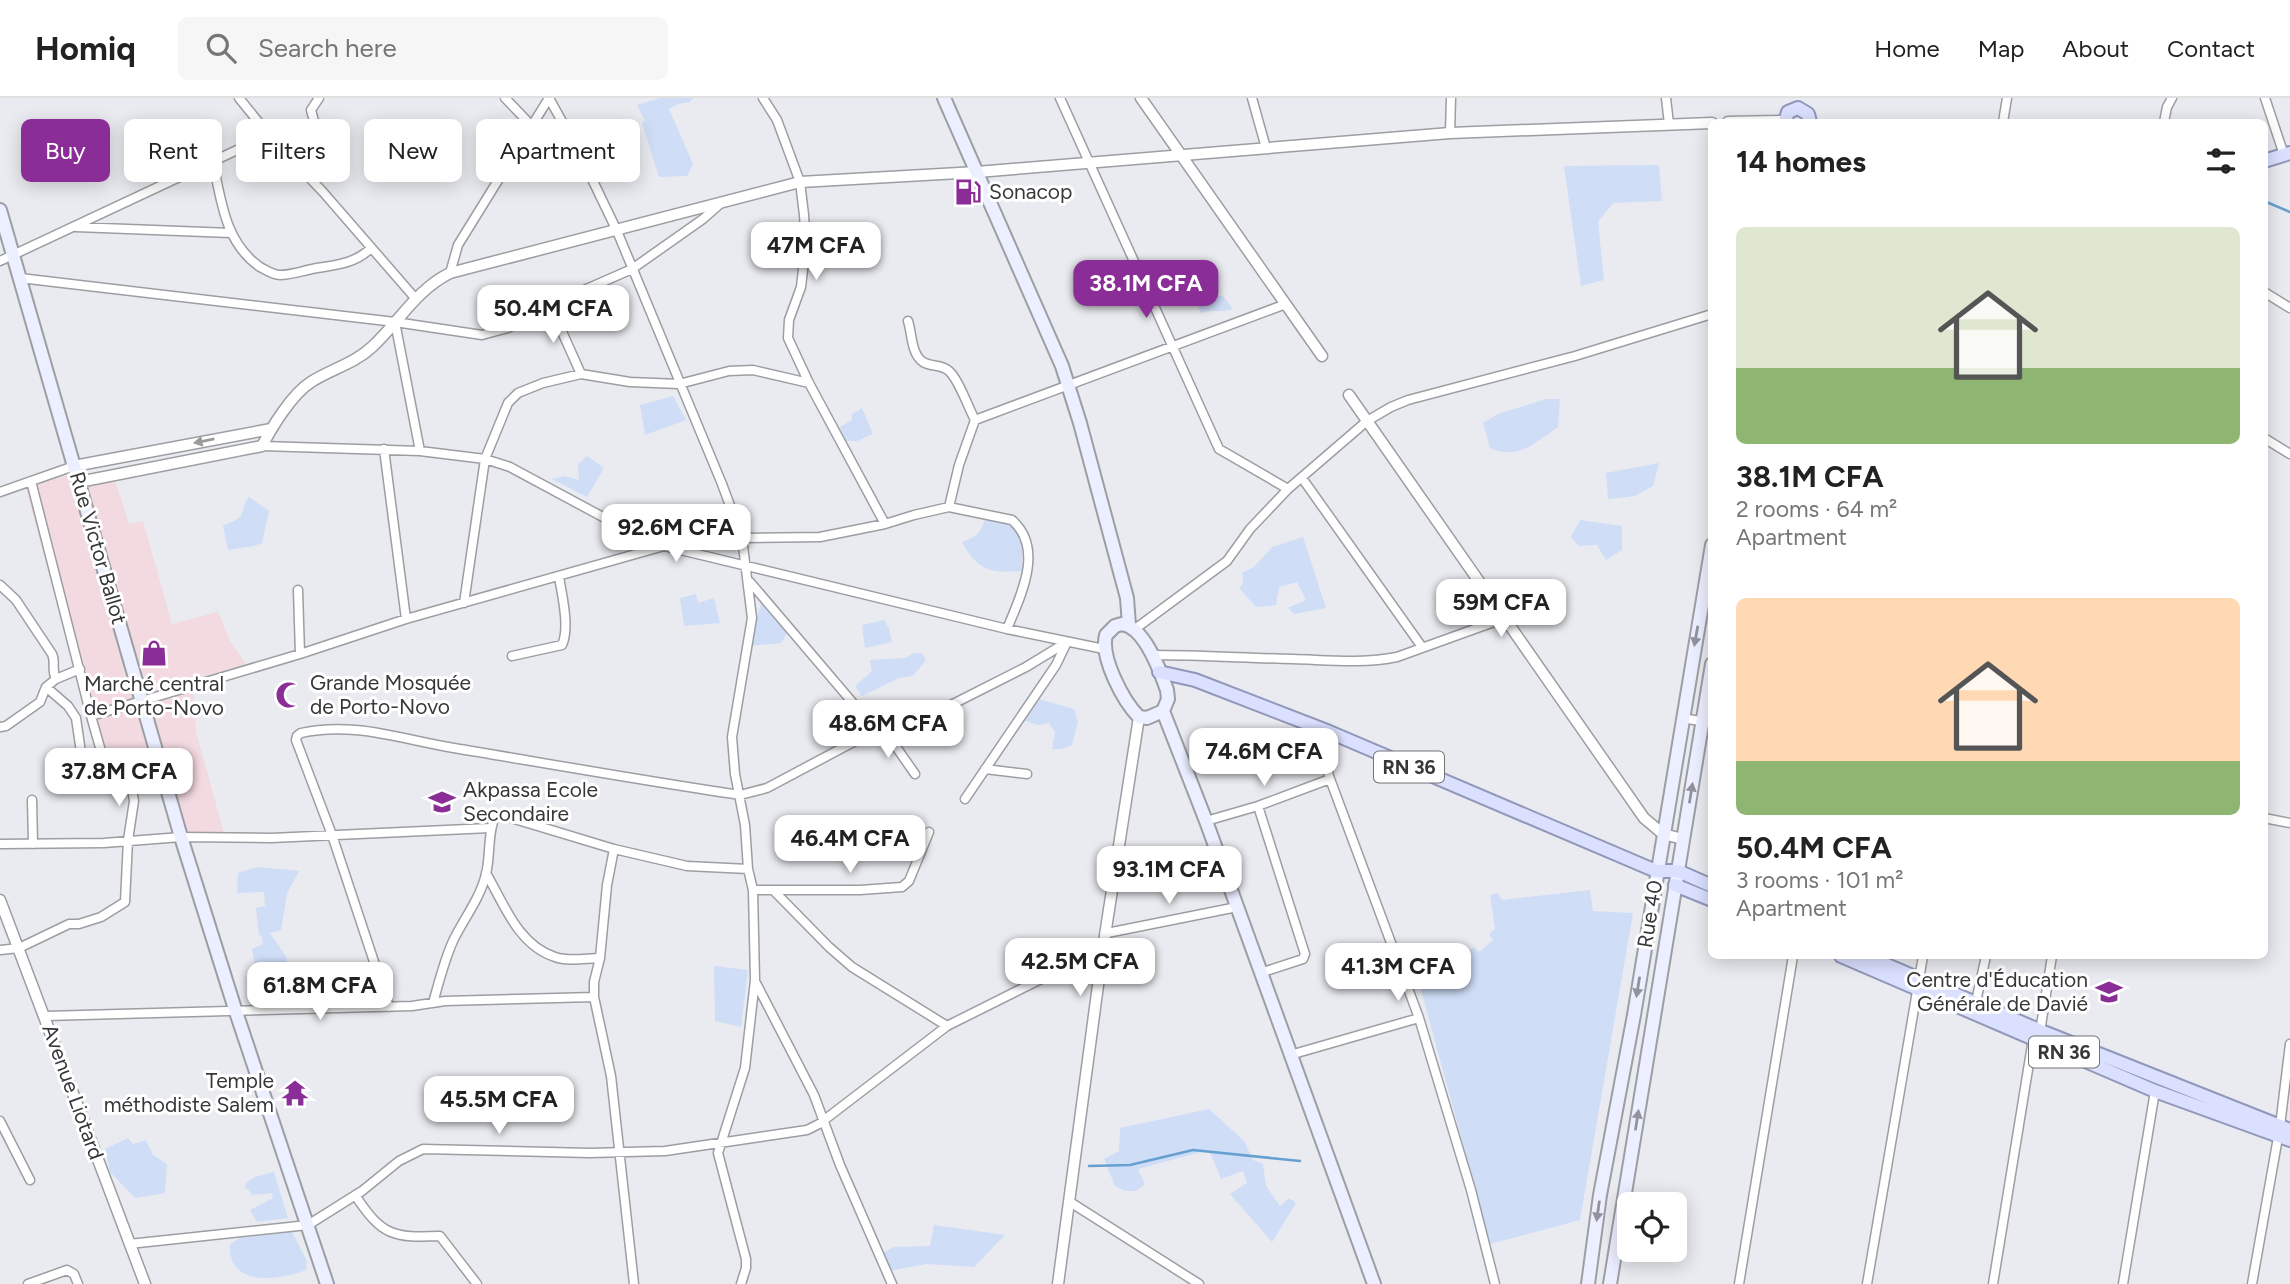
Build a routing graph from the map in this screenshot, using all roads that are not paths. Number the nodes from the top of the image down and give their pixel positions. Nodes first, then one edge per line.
1 (239, 98) edge
2 (319, 98) edge
3 (505, 98) edge
4 (549, 98) edge
5 (762, 98) edge
6 (944, 98) edge
7 (1060, 98) edge
8 (1142, 98) edge
9 (1252, 98) edge
10 (1451, 98) edge
11 (1666, 98) edge
12 (1811, 98) edge
13 (2007, 98) edge
14 (2172, 98) edge
15 (2265, 98) edge
16 (1788, 113) edge
17 (1809, 118) edge
18 (256, 119) edge
19 (313, 119) edge
20 (525, 119) edge
21 (535, 119) edge
22 (1748, 119) edge
23 (2004, 119) edge
24 (2165, 119) edge
25 (1708, 123) edge
26 (1670, 124) junction
27 (1450, 133) junction
28 (1266, 148) junction
29 (2287, 154) edge
30 (1180, 155) junction
31 (2268, 160) edge
32 (1090, 162) junction
33 (977, 172) junction
34 (169, 182) edge
35 (217, 182) edge
36 (312, 182) edge
37 (497, 182) edge
38 (800, 182) junction
39 (720, 204) junction
40 (0, 210) edge
41 (73, 227) junction
42 (617, 231) junction
43 (231, 233) junction
44 (371, 248) junction
45 (13, 255) junction
46 (0, 261) edge
47 (632, 269) junction
48 (450, 273) junction
49 (20, 278) junction
50 (2268, 294) edge
51 (415, 298) junction
52 (1286, 304) junction
53 (550, 305) junction
54 (2290, 308) edge
55 (1708, 315) edge
56 (908, 321) dead end
57 (395, 322) junction
58 (1174, 346) junction
59 (1322, 356) dead end
60 (581, 374) junction
61 (809, 383) junction
62 (679, 384) junction
63 (1068, 385) junction
64 (1349, 395) dead end
65 (975, 420) junction
66 (1367, 421) junction
67 (271, 429) junction
68 (2268, 443) edge
69 (262, 446) junction
70 (384, 450) junction
71 (420, 451) junction
72 (2290, 454) edge
73 (485, 459) junction
74 (74, 466) junction
75 (1302, 478) junction
76 (31, 481) junction
77 (79, 482) junction
78 (1288, 489) junction
79 (0, 492) edge
80 (949, 508) junction
81 (885, 524) junction
82 (742, 538) junction
83 (664, 546) junction
84 (746, 566) junction
85 (1708, 568) edge
86 (559, 577) junction
87 (748, 579) junction
88 (0, 584) edge
89 (298, 590) dead end
90 (464, 603) junction
91 (1505, 618) junction
92 (407, 620) junction
93 (1132, 627) junction
94 (1007, 629) junction
95 (1067, 642) junction
96 (1422, 646) junction
97 (1104, 649) junction
98 (300, 654) junction
99 (1151, 655) junction
100 (512, 656) dead end
101 (80, 669) junction
102 (1159, 672) junction
103 (56, 678) junction
104 (46, 687) junction
105 (142, 701) junction
106 (1163, 711) junction
107 (91, 716) junction
108 (1139, 717) junction
109 (1682, 718) junction
110 (1707, 722) edge
111 (0, 727) edge
112 (876, 730) junction
113 (885, 731) junction
114 (1327, 731) junction
115 (104, 762) junction
116 (162, 767) junction
117 (985, 769) junction
118 (915, 774) dead end
119 (1027, 774) dead end
120 (130, 776) junction
121 (1330, 779) junction
122 (740, 795) junction
123 (965, 799) dead end
124 (32, 800) dead end
125 (1258, 806) junction
126 (2268, 819) edge
127 (1206, 821) junction
128 (2290, 823) edge
129 (490, 828) junction
130 (929, 832) dead end
131 (1663, 834) junction
132 (332, 835) junction
133 (181, 837) junction
134 (1683, 839) junction
135 (128, 840) junction
136 (0, 844) edge
137 (33, 844) junction
138 (614, 849) junction
139 (748, 869) junction
140 (1656, 871) junction
141 (1678, 871) junction
142 (486, 873) junction
143 (1708, 884) edge
144 (1675, 885) junction
145 (753, 890) junction
146 (774, 891) junction
147 (1708, 898) edge
148 (0, 900) edge
149 (1237, 907) junction
150 (1107, 933) junction
151 (19, 948) junction
152 (1103, 948) junction
153 (0, 950) edge
154 (600, 958) junction
155 (1793, 959) edge
156 (1849, 959) edge
157 (1872, 959) edge
158 (1922, 959) edge
159 (1985, 959) edge
160 (2051, 959) edge
161 (1259, 973) junction
162 (755, 981) junction
163 (1918, 984) junction
164 (594, 997) junction
165 (433, 1003) junction
166 (389, 1006) junction
167 (1975, 1007) junction
168 (234, 1009) junction
169 (45, 1016) junction
170 (1419, 1018) junction
171 (947, 1026) junction
172 (2038, 1037) junction
173 (2290, 1044) edge
174 (1290, 1055) junction
175 (2155, 1091) junction
176 (824, 1119) junction
177 (0, 1121) edge
178 (2284, 1133) edge
179 (722, 1142) junction
180 (618, 1151) junction
181 (30, 1180) dead end
182 (355, 1195) junction
183 (1070, 1202) junction
184 (308, 1225) junction
185 (129, 1244) junction
186 (28, 1284) edge
187 (79, 1284) edge
188 (145, 1284) edge
189 (327, 1284) edge
190 (478, 1284) edge
191 (634, 1284) edge
192 (740, 1284) edge
193 (892, 1284) edge
194 (1058, 1284) edge
195 (1199, 1284) edge
196 (1374, 1284) edge
197 (1495, 1284) edge
198 (1588, 1284) edge
199 (1610, 1284) edge
200 (1740, 1284) edge
201 (1867, 1284) edge
202 (1993, 1284) edge
203 (2123, 1284) edge
204 (2252, 1284) edge

1 - 18 street
2 - 19 street
3 - 20 street
4 - 21 street
4 - 42 street
5 - 38 street
6 - 33 main road
7 - 32 street
8 - 30 street
9 - 28 street
10 - 27 street
11 - 26 street
12 - 17 main road
13 - 23 street
14 - 24 street
15 - 29 street
16 - 17 main road
16 - 22 street
25 - 26 street
26 - 27 street
27 - 28 street
28 - 30 street
29 - 31 main road
30 - 32 street
30 - 52 street
32 - 33 street
32 - 58 street
33 - 38 street
33 - 63 main road
34 - 41 street
35 - 43 street
36 - 44 street
37 - 48 street
38 - 39 street
38 - 61 street
39 - 42 street
39 - 47 street
40 - 45 main road, Rue Victor Ballot
41 - 43 street
41 - 45 street
42 - 47 street
42 - 48 street
43 - 44 street
44 - 51 street
45 - 46 street
45 - 49 main road, Rue Victor Ballot
47 - 53 street
47 - 62 street
48 - 51 street
49 - 57 street
49 - 74 main road, Rue Victor Ballot
50 - 54 street
51 - 57 street
52 - 58 street
52 - 59 street
53 - 57 street
53 - 60 street
55 - 66 street
56 - 65 street
57 - 67 street
57 - 71 street
58 - 63 street
58 - 78 street
60 - 62 street
60 - 73 street
61 - 62 street
61 - 81 street
62 - 82 street
63 - 65 street
63 - 93 main road
64 - 66 street
65 - 80 street
66 - 75 street
66 - 91 street
67 - 69 street
67 -> 74 street
68 - 72 street
69 - 70 street
69 - 77 street
70 - 71 street
70 - 92 street
71 - 73 street
73 - 83 street
73 - 90 street
74 - 76 street
74 - 77 main road, Rue Victor Ballot
75 - 78 street
75 - 96 street
76 - 79 street
76 - 101 street
77 - 105 main road, Rue Victor Ballot
78 - 93 street
80 - 81 street
80 - 94 street
81 - 82 street
82 - 84 street
83 - 84 street
83 - 86 street
84 - 87 street
84 - 94 street
85 -> 109 main road, Rue 40
86 - 90 street
86 - 100 street
87 - 112 street
87 - 122 street
88 - 103 street
89 - 98 street
90 - 92 street
91 - 96 street
91 - 131 street
92 - 98 street
93 - 97 main road
93 - 99 main road
94 - 95 street
95 - 97 street
95 - 113 street
95 - 117 street
96 - 99 street
97 - 108 main road
98 - 105 street
99 - 102 main road
101 - 103 street
101 - 107 street
102 - 106 main road
102 - 114 main road, RN 36
103 - 104 street
104 - 111 street
104 - 115 street
105 - 107 street
105 - 116 main road, Rue Victor Ballot
106 - 108 main road
106 - 127 main road
107 - 115 street
108 - 150 street
109 - 110 street
109 - 131 main road, Rue 40
134 -> 110 main road, Rue 40
112 - 113 street
112 - 122 street
113 - 118 street
114 - 121 street
114 - 140 main road, RN 36
115 - 120 street
116 - 120 street
116 - 133 main road, Rue Victor Ballot
117 - 119 street
117 - 123 street
120 - 135 street
121 - 125 street
121 - 170 street
122 - 132 street
122 - 139 street
124 - 137 street
125 - 127 street
125 - 161 street
126 - 128 street
127 - 149 main road
129 - 132 street
129 - 138 street
129 - 142 street
130 - 146 street
131 - 134 street
131 - 140 main road, Rue 40
132 - 133 street
132 - 166 street
133 - 135 street
133 - 168 main road, Rue Victor Ballot
134 - 141 main road, Rue 40
135 - 137 street
135 - 151 street
136 - 137 street
138 - 139 street
138 - 154 street
139 - 145 street
140 - 141 main road, RN 36
140 - 144 main road, RN 36
140 -> 198 main road, Rue 40
141 - 143 main road, RN 36
141 - 144 main road, Rue 40
142 - 154 street
142 - 165 street
144 - 147 main road, RN 36
199 -> 144 main road, Rue 40
145 - 146 street
145 - 162 street
146 - 171 street
148 - 151 street, Avenue Liotard
149 - 150 street
149 - 161 main road
150 - 152 street
151 - 153 street
151 - 169 street, Avenue Liotard
152 - 171 street
152 - 183 street
154 - 164 street
155 - 200 street
156 - 163 main road, RN 36
157 - 163 main road, RN 36
158 - 163 street
159 - 167 street
160 - 172 street
161 - 174 main road
162 - 176 street
162 - 179 street
163 - 167 main road, RN 36
163 - 201 street
164 - 165 street
164 - 180 street
165 - 166 street
166 - 168 street
167 - 172 main road, RN 36
168 - 169 street
168 - 184 main road, Rue Victor Ballot
169 - 185 street, Avenue Liotard
170 - 174 street
170 - 197 street
171 - 176 street
172 - 175 main road, RN 36
172 - 178 main road, RN 36
172 - 202 street
173 - 178 street
174 - 196 main road
175 - 178 main road, RN 36
175 - 203 street
176 - 179 street
176 - 193 street
177 - 181 street
178 - 204 street
179 - 180 street
179 - 192 street
180 - 182 street
180 - 191 street
182 - 184 street
182 - 190 street
183 - 194 street
183 - 195 street
184 - 185 street
184 - 189 main road, Rue Victor Ballot
185 - 188 street, Avenue Liotard
186 - 187 street

